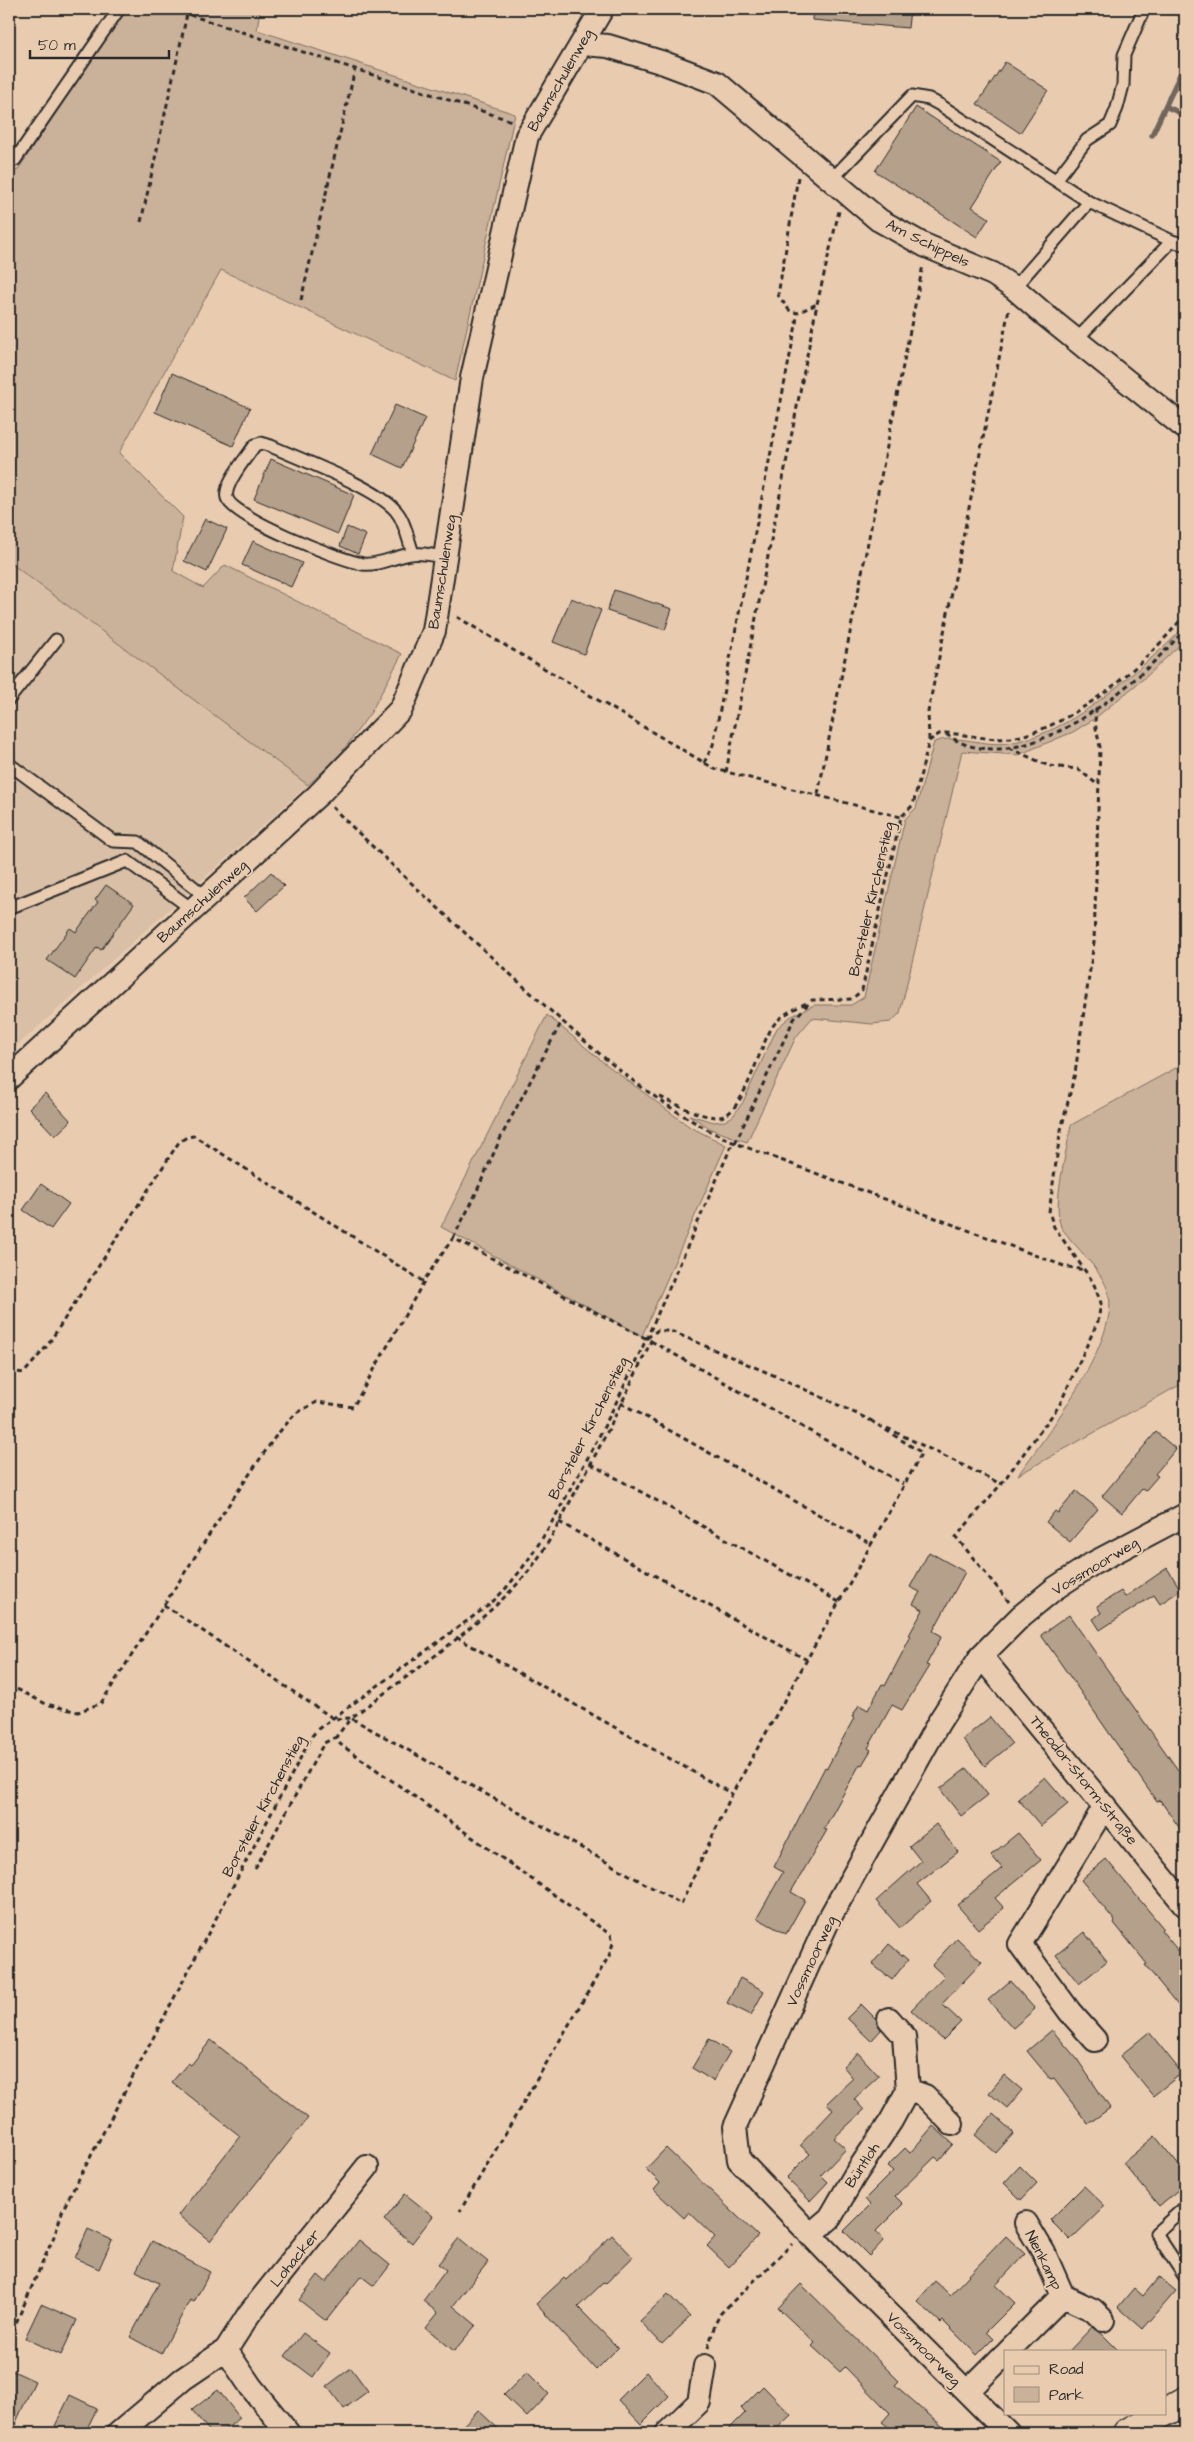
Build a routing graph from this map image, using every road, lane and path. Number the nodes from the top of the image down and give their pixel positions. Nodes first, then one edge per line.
1 (119, 9) edge
2 (602, 9) edge
3 (1144, 9) edge
4 (582, 44) junction
5 (355, 69) junction
6 (510, 131) dead end
7 (799, 154) junction
8 (9, 156) edge
9 (1056, 180) junction
10 (838, 186) junction
11 (1089, 202) junction
12 (141, 222) dead end
13 (1172, 240) junction
14 (924, 245) junction
15 (1185, 245) edge
16 (1014, 288) junction
17 (301, 300) dead end
18 (817, 304) junction
19 (797, 313) junction
20 (1076, 340) junction
21 (1185, 428) edge
22 (413, 553) junction
23 (445, 557) junction
24 (438, 605) junction
25 (1185, 614) edge
26 (1185, 629) edge
27 (56, 640) dead end
28 (9, 699) edge
29 (1096, 709) junction
30 (945, 733) junction
31 (929, 741) junction
32 (1008, 748) junction
33 (704, 763) junction
34 (9, 764) edge
35 (726, 772) junction
36 (1098, 786) junction
37 (319, 794) junction
38 (818, 794) junction
39 (901, 817) junction
40 (200, 904) junction
41 (9, 908) edge
42 (812, 1000) junction
43 (562, 1021) junction
44 (9, 1078) edge
45 (655, 1095) junction
46 (735, 1143) junction
47 (453, 1238) junction
48 (1084, 1270) junction
49 (424, 1282) junction
50 (647, 1338) junction
51 (651, 1341) junction
52 (9, 1371) edge
53 (622, 1404) junction
54 (873, 1422) junction
55 (591, 1464) junction
56 (903, 1484) junction
57 (1001, 1484) junction
58 (1185, 1515) edge
59 (559, 1522) junction
60 (871, 1544) junction
61 (839, 1602) junction
62 (164, 1605) junction
63 (1021, 1616) junction
64 (456, 1637) junction
65 (981, 1656) junction
66 (806, 1660) junction
67 (9, 1685) edge
68 (351, 1718) junction
69 (334, 1719) junction
70 (336, 1737) junction
71 (732, 1794) junction
72 (1105, 1806) junction
73 (255, 1869) dead end
74 (1185, 1906) edge
75 (889, 2018) dead end
76 (1095, 2040) dead end
77 (908, 2090) junction
78 (952, 2124) dead end
79 (367, 2168) dead end
80 (1185, 2207) edge
81 (460, 2211) dead end
82 (1026, 2224) dead end
83 (808, 2233) junction
84 (1185, 2277) edge
85 (1063, 2296) junction
86 (1103, 2320) dead end
87 (9, 2339) edge
88 (226, 2350) junction
89 (1009, 2350) edge
90 (1004, 2355) edge
91 (705, 2366) joint
92 (967, 2392) junction
93 (1185, 2400) edge
94 (1166, 2412) edge
95 (1162, 2414) edge
96 (119, 2433) edge
97 (288, 2433) edge
98 (667, 2433) edge
99 (1008, 2433) edge
100 (1127, 2433) edge

1 - 8 lane
2 - 4 street, Baumschulenweg
3 - 9 lane
4 - 7 street, Am Schippels
4 - 23 street, Baumschulenweg
5 - 6 path
5 - 12 path
5 - 17 path
7 - 10 street, Am Schippels
7 - 19 path
9 - 10 lane
9 - 11 lane
10 - 14 street, Am Schippels
10 - 18 path
11 - 13 lane
11 - 16 lane
13 - 15 lane
13 - 20 lane
14 - 16 street, Am Schippels
14 - 38 path
16 - 20 street, Am Schippels
16 - 31 path, Borsteler Kirchenstieg
18 - 19 path
18 - 35 path
19 - 33 path
20 - 21 street, Am Schippels
22 - 22 lane
22 - 23 lane
23 - 24 street, Baumschulenweg
24 - 33 path
24 - 37 street, Baumschulenweg
25 - 30 path
26 - 29 path
27 - 28 lane
29 - 32 path
29 - 36 path
30 - 31 path
30 - 32 path
31 - 39 path, Borsteler Kirchenstieg
32 - 36 path
33 - 35 path
34 - 40 lane
35 - 38 path
36 - 48 path
37 - 40 street, Baumschulenweg
37 - 43 path
38 - 39 path
39 - 42 path, Borsteler Kirchenstieg
40 - 41 lane
40 - 44 street, Baumschulenweg
42 - 45 path
42 - 46 path, Borsteler Kirchenstieg
43 - 45 path
43 - 47 path
45 - 46 path
46 - 48 path
46 - 50 path, Borsteler Kirchenstieg
47 - 49 path
47 - 50 path
48 - 57 path
49 - 52 path
49 - 62 path
50 - 51 path
50 - 54 path
50 - 69 path, Borsteler Kirchenstieg
51 - 53 path
51 - 56 path
53 - 55 path
53 - 60 path
54 - 56 path
54 - 57 path
55 - 59 path
55 - 61 path
56 - 60 path
57 - 63 path
58 - 63 street, Vossmoorweg
59 - 64 path
59 - 66 path
60 - 61 path
61 - 66 path
62 - 67 path
62 - 69 path
63 - 65 street, Vossmoorweg
64 - 68 path
64 - 71 path
65 - 72 street, Theodor-Storm-Straße
65 - 83 street, Vossmoorweg
66 - 71 path
68 - 69 path
68 - 70 path
68 - 71 path
69 - 87 path, Borsteler Kirchenstieg
70 - 73 path
70 - 81 path
72 - 74 street, Theodor-Storm-Straße
72 - 76 street
75 - 77 street
77 - 78 street
77 - 83 street, Büntloh
79 - 88 street, Lohacker
80 - 84 lane
82 - 85 street, Nienkamp
83 - 91 path
83 - 92 street, Vossmoorweg
85 - 86 street, Nienkamp
85 - 89 street, Nienkamp
88 - 96 street, Lohacker
88 - 97 street
90 - 92 street
91 - 98 street
92 - 99 street, Vossmoorweg
93 - 94 main road
95 - 100 main road

